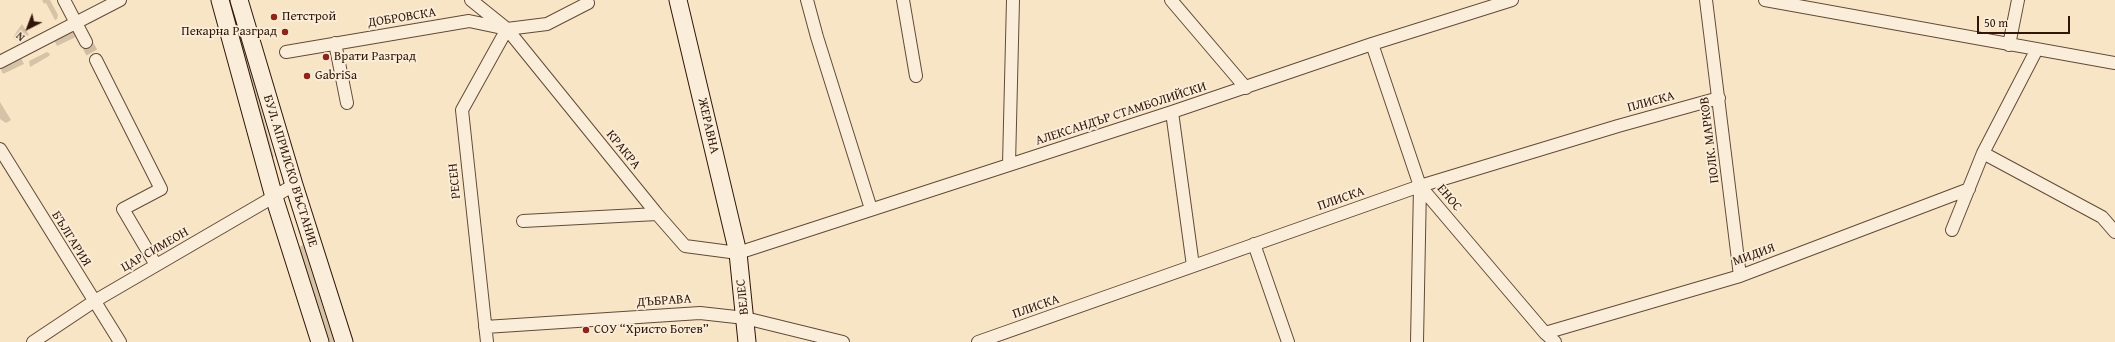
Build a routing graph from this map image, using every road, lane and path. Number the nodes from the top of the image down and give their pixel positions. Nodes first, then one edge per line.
1 (64, 0) edge
2 (120, 0) edge
3 (220, 0) edge
4 (239, 0) edge
5 (471, 0) edge
6 (678, 0) edge
7 (807, 0) edge
8 (903, 0) edge
9 (1013, 0) edge
10 (1171, 0) edge
11 (1512, 0) edge
12 (1706, 0) edge
13 (1765, 0) edge
14 (2018, 0) edge
15 (588, 2) dead end
16 (76, 23) junction
17 (507, 29) junction
18 (86, 42) tunnel mouth
19 (335, 43) junction
20 (1372, 44) junction
21 (2009, 45) junction
22 (2037, 50) junction
23 (286, 52) dead end
24 (96, 60) tunnel mouth
25 (0, 62) edge
26 (2115, 62) edge
27 (916, 76) dead end
28 (1246, 88) junction
29 (1719, 98) junction
30 (347, 103) dead end
31 (1172, 112) junction
32 (0, 150) edge
33 (1983, 153) junction
34 (1009, 164) junction
35 (294, 186) junction
36 (1420, 186) junction
37 (1968, 189) junction
38 (274, 197) junction
39 (871, 209) junction
40 (656, 214) junction
41 (523, 221) dead end
42 (1952, 230) dead end
43 (2115, 232) edge
44 (1254, 244) junction
45 (738, 253) junction
46 (156, 266) junction
47 (1193, 266) junction
48 (1740, 276) junction
49 (93, 302) junction
50 (745, 318) junction
51 (485, 327) junction
52 (1545, 333) junction
53 (33, 342) edge
54 (120, 342) edge
55 (320, 342) edge
56 (344, 342) edge
57 (487, 342) edge
58 (747, 342) edge
59 (843, 342) edge
60 (980, 342) edge
61 (1288, 342) edge
62 (1417, 342) edge
63 (1555, 342) edge

1 - 16 street
2 - 16 street
3 - 38 street, БУЛ. АПРИЛСКО ВЪСТАНИЕ
4 - 35 street, БУЛ. АПРИЛСКО ВЪСТАНИЕ
5 - 17 street, КРАКРА
6 - 45 street, ЖЕРАВНА
7 - 39 street
8 - 27 street
9 - 34 street
10 - 28 street
11 - 20 street, АЛЕКСАНДЪР СТАМБОЛИЙСКИ
12 - 29 street, ПОЛК. МАРКОВ
13 - 21 street
14 - 21 street
15 - 17 street, ДОБРОВСКА
16 - 18 street
16 - 25 street
17 - 19 street, ДОБРОВСКА
17 - 40 street, КРАКРА
17 - 51 street, РЕСЕН
19 - 23 street, ДОБРОВСКА
19 - 30 street
20 - 28 street, АЛЕКСАНДЪР СТАМБОЛИЙСКИ
20 - 36 street, ЕНОС
21 - 22 street
22 - 26 street
22 - 33 street
24 - 46 street
28 - 31 street, АЛЕКСАНДЪР СТАМБОЛИЙСКИ
29 - 36 street, ПЛИСКА
29 - 48 street, ПОЛК. МАРКОВ
31 - 34 street, АЛЕКСАНДЪР СТАМБОЛИЙСКИ
31 - 47 street
32 - 49 street, БЪЛГАРИЯ
33 - 37 street
33 - 43 street
34 - 39 street, АЛЕКСАНДЪР СТАМБОЛИЙСКИ
35 - 38 street, ЦАР СИМЕОН
35 - 56 street, БУЛ. АПРИЛСКО ВЪСТАНИЕ
36 - 44 street, ПЛИСКА
36 - 52 street, ЕНОС
36 - 62 street
37 - 42 street
37 - 48 street, МИДИЯ
38 - 46 street, ЦАР СИМЕОН
38 - 55 street, БУЛ. АПРИЛСКО ВЪСТАНИЕ
39 - 45 street, АЛЕКСАНДЪР СТАМБОЛИЙСКИ
40 - 41 street
40 - 45 street, КРАКРА
44 - 47 street, ПЛИСКА
44 - 61 street
45 - 50 street, ВЕЛЕС
46 - 49 street, ЦАР СИМЕОН
47 - 60 street, ПЛИСКА
48 - 52 street, МИДИЯ
49 - 53 street, ЦАР СИМЕОН
49 - 54 street, БЪЛГАРИЯ
50 - 51 street, ДЪБРАВА
50 - 58 street, ВЕЛЕС
50 - 59 street, ДЪБРАВА
51 - 57 street, РЕСЕН
52 - 63 street, ЕНОС

